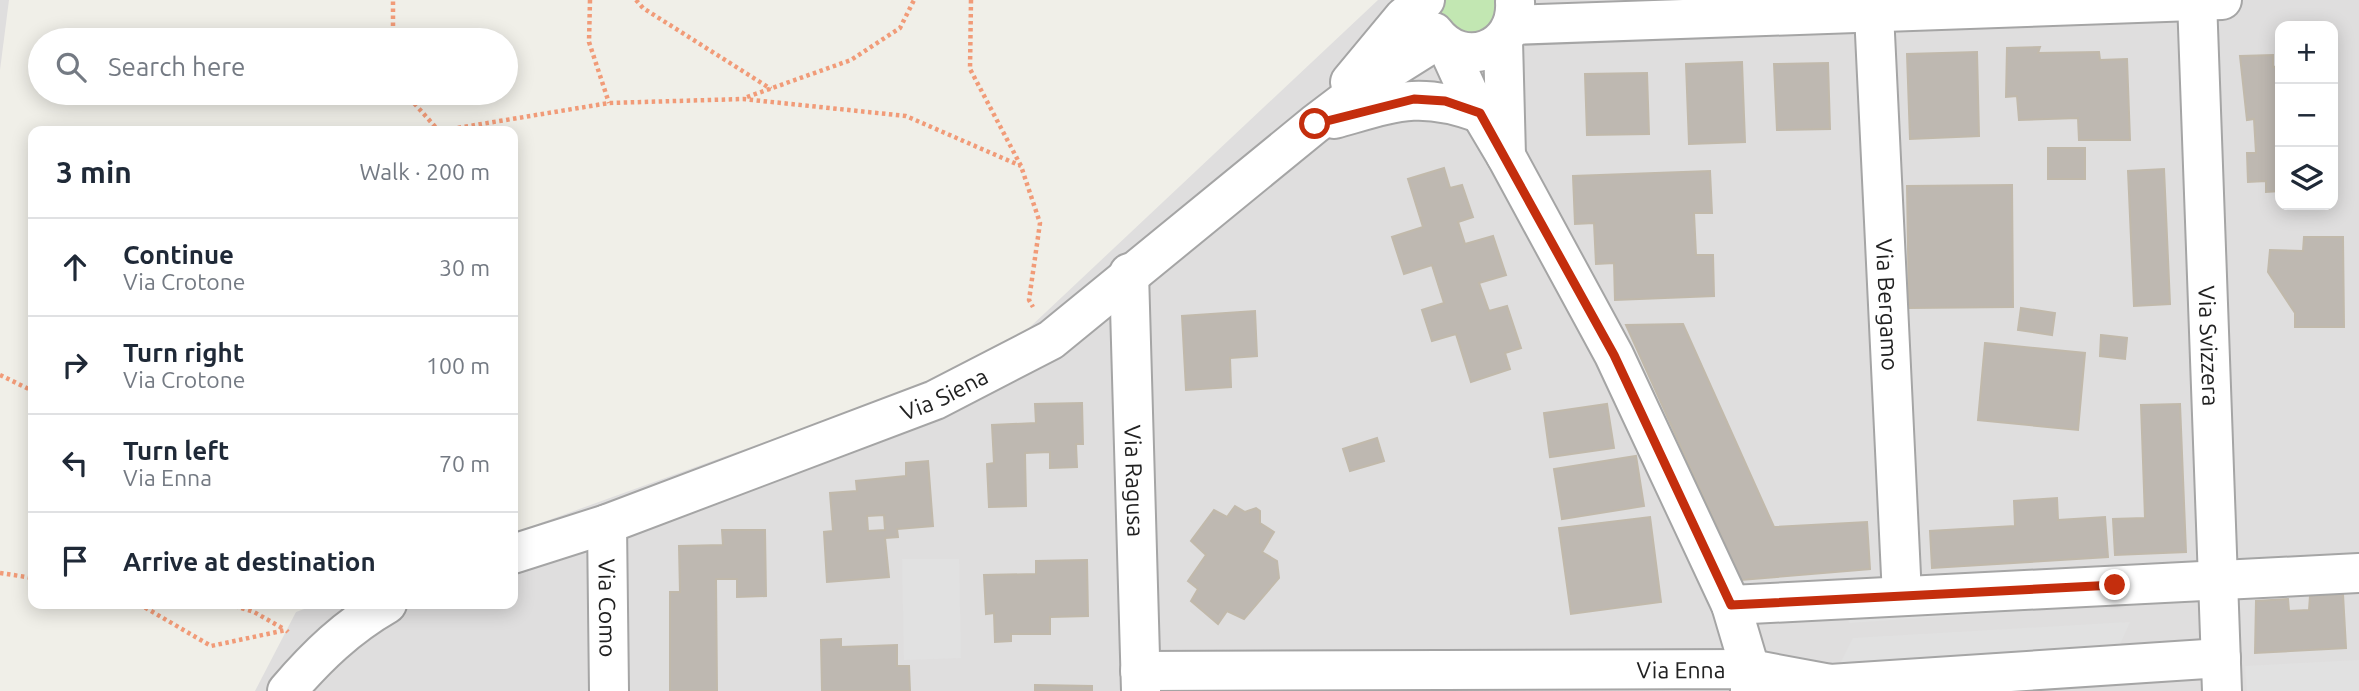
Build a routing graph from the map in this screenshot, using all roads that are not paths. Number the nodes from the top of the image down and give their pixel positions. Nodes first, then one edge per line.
1 (1427, 0) edge
2 (2197, 0) edge
3 (2222, 0) edge
4 (1874, 13) junction
5 (1513, 16) edge
6 (1443, 43) junction
7 (1480, 113) junction
8 (1315, 124) junction
9 (1506, 156) junction
10 (1129, 273) junction
11 (607, 524) junction
12 (518, 552) edge
13 (2359, 573) edge
14 (2217, 580) junction
15 (1902, 596) junction
16 (1731, 605) junction
17 (378, 609) edge
18 (2222, 675) edge
19 (1750, 680) edge
20 (1140, 681) edge
21 (287, 691) edge
22 (609, 691) edge

1 - 6 street
1 - 8 street, Via Siena
2 - 3 street
2 - 4 street
2 - 14 street, Via Svizzera
4 - 5 street
4 - 15 street, Via Bergamo
5 - 6 street
5 - 9 street
6 - 7 street
6 - 8 street, Via Siena
7 - 8 street
7 - 9 street
8 - 10 street, Via Siena
9 - 16 street
10 - 11 street, Via Siena
10 - 20 street, Via Ragusa
11 - 12 street, Via Siena
11 - 22 street, Via Como
13 - 14 street
14 - 15 street
14 - 18 street, Via Svizzera
15 - 16 street
16 - 19 street
17 - 21 street
18 - 19 street, Via Enna
19 - 20 street, Via Enna

